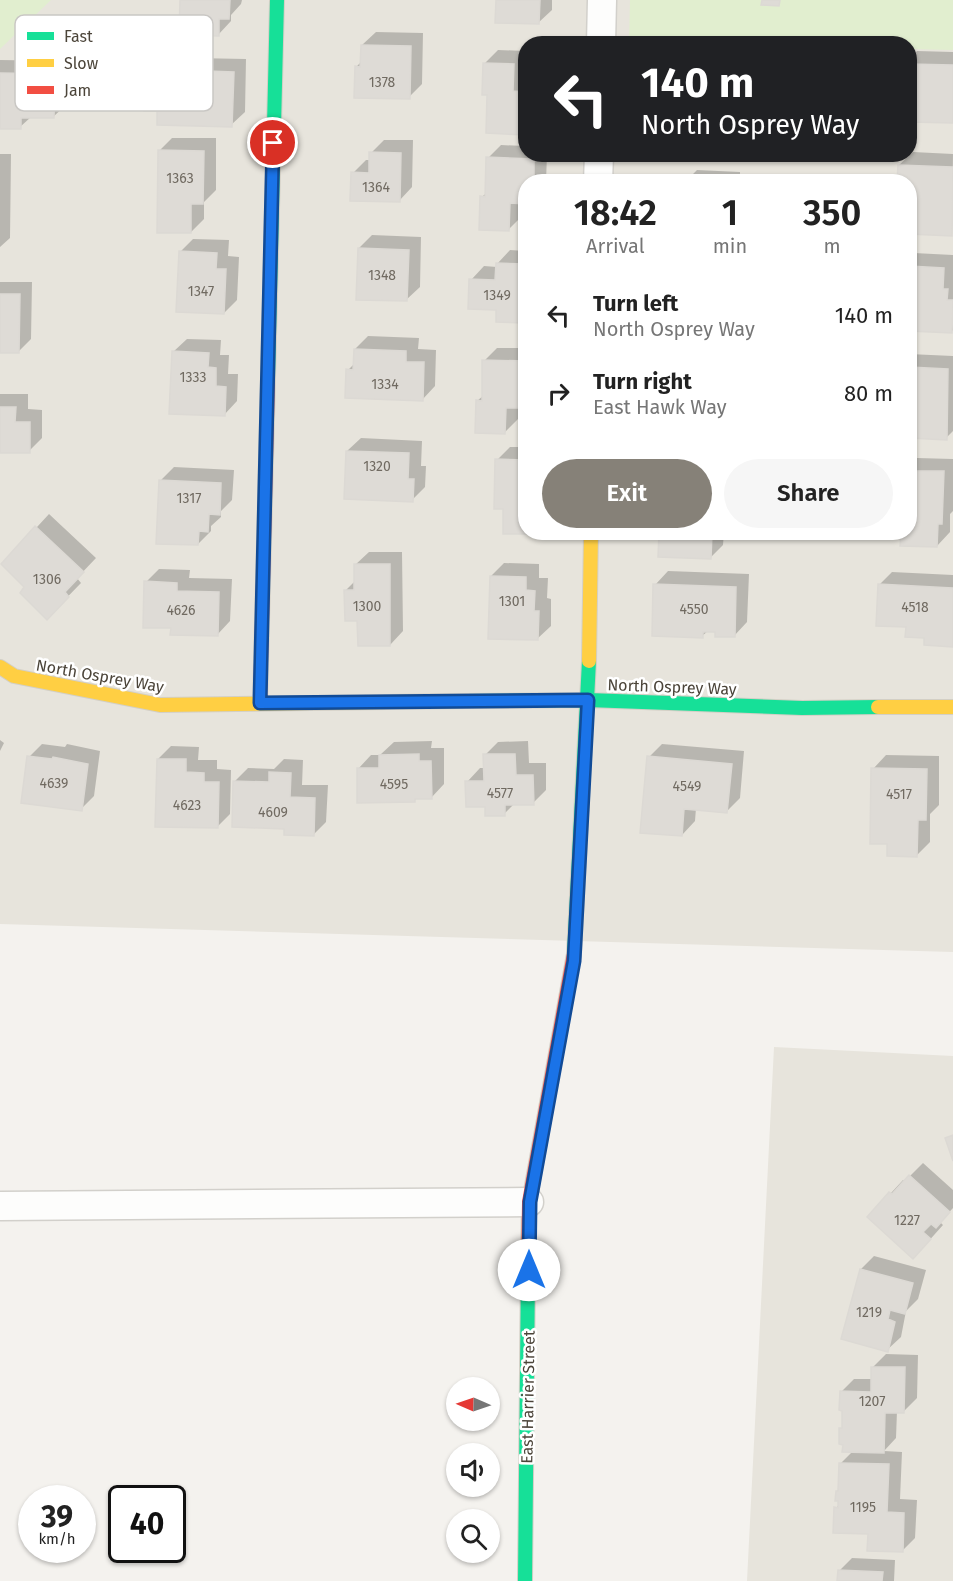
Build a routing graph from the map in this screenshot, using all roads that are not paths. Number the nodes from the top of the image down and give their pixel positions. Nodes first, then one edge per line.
1 (277, 0) edge
2 (602, 0) edge
3 (601, 36) edge
4 (591, 540) edge
5 (0, 667) edge
6 (588, 700) junction
7 (260, 703) junction
8 (953, 707) edge
9 (530, 1202) junction
10 (0, 1206) edge
11 (525, 1581) edge

1 - 7 street
2 - 3 street
4 - 6 street, East Harrier Street
5 - 7 street, North Osprey Way
6 - 7 street, North Osprey Way
6 - 8 street, North Osprey Way
6 - 9 street, East Harrier Street
9 - 10 street
9 - 11 street, East Harrier Street

